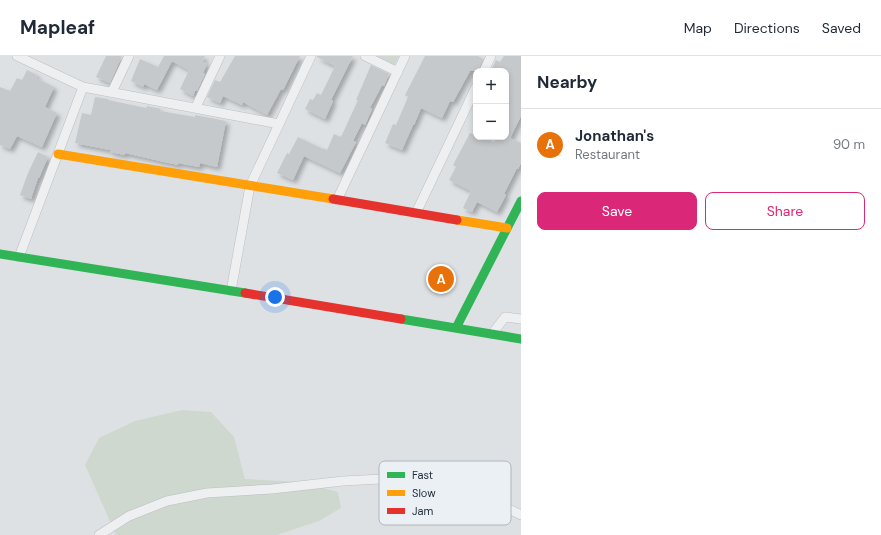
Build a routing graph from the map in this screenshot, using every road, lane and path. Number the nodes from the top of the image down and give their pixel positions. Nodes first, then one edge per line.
1 (17, 56) edge
2 (129, 56) edge
3 (220, 56) edge
4 (311, 56) edge
5 (365, 56) edge
6 (405, 56) edge
7 (491, 56) edge
8 (34, 60) edge
9 (485, 68) edge
10 (398, 72) junction
11 (83, 87) junction
12 (112, 92) junction
13 (473, 93) edge
14 (196, 107) junction
15 (279, 124) junction
16 (58, 154) junction
17 (250, 186) junction
18 (337, 200) junction
19 (521, 201) edge
20 (416, 213) junction
21 (507, 228) junction
22 (0, 254) edge
23 (19, 257) junction
24 (231, 291) junction
25 (521, 319) edge
26 (456, 328) junction
27 (492, 334) junction
28 (521, 340) edge
29 (379, 479) edge
30 (511, 510) edge
31 (521, 515) edge
32 (99, 535) edge

1 - 8 street
2 - 12 street
3 - 14 street
4 - 15 street
5 - 10 street
6 - 10 street
7 - 9 street
8 - 11 street
10 - 18 street
11 - 12 street
11 - 16 street
12 - 14 street
13 - 20 street
14 - 15 street
15 - 17 street
16 - 17 street
16 - 23 street
17 - 18 street
17 - 24 street
18 - 20 street
19 - 21 street
20 - 21 street
21 - 26 street
22 - 23 street
23 - 24 street
24 - 26 street
25 - 27 street
26 - 27 street
27 - 28 street
29 - 32 street
30 - 31 street

